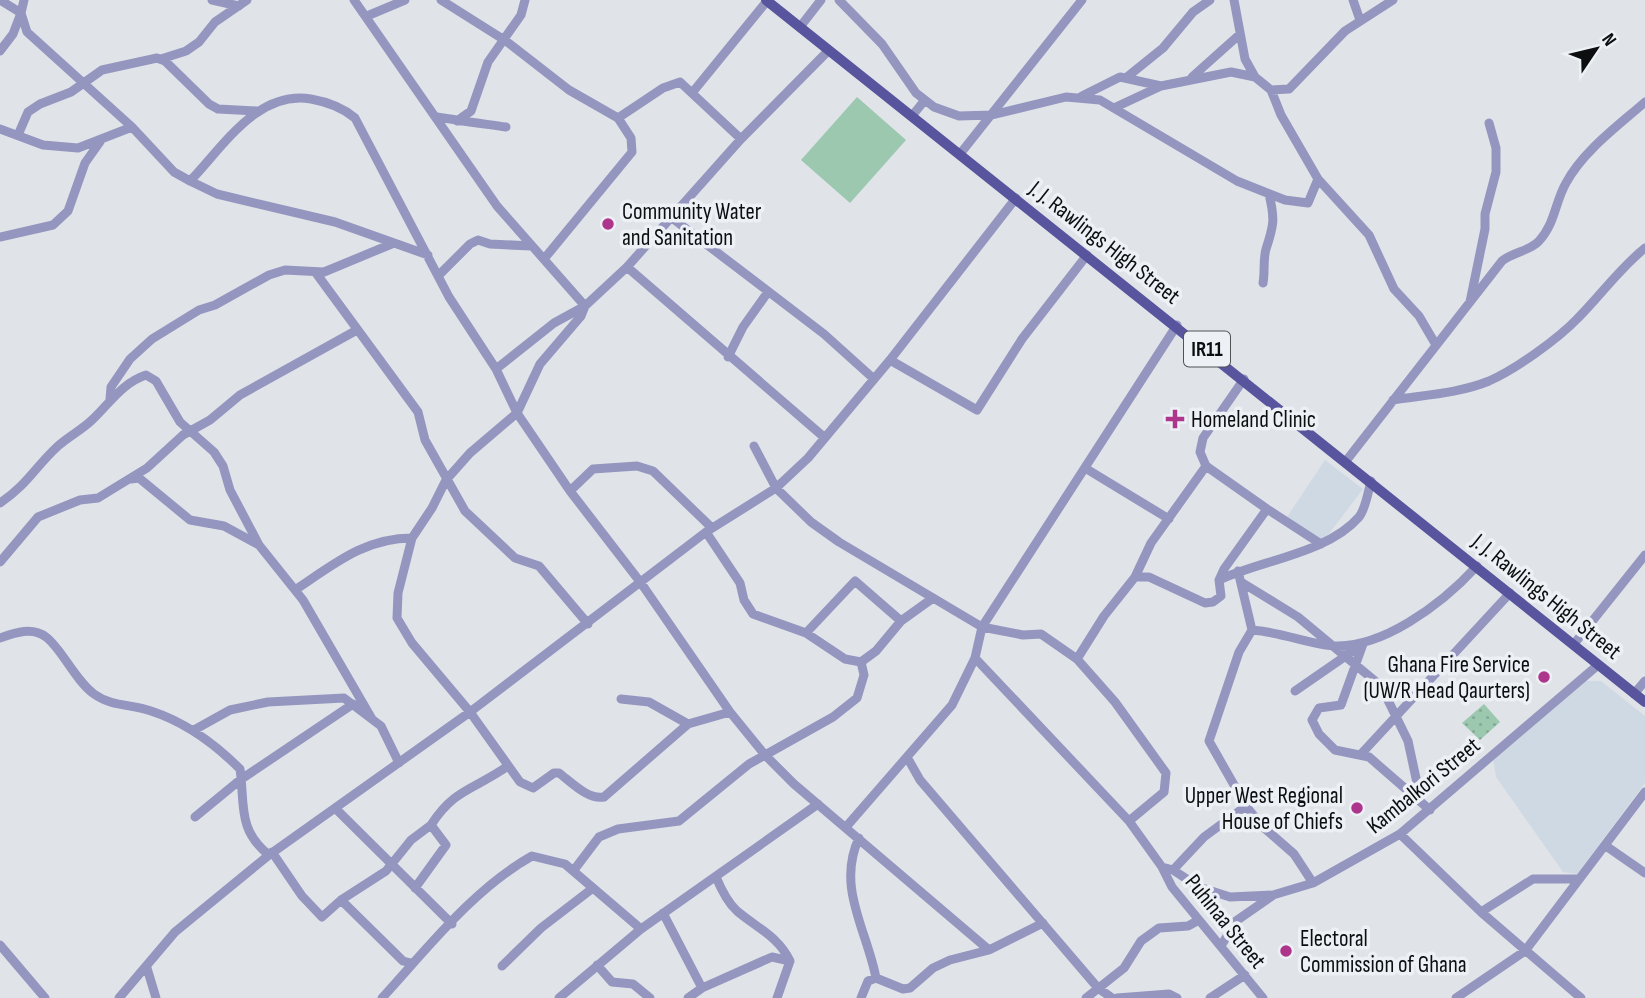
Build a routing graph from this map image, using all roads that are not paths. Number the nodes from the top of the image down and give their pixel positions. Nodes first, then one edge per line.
1 (0, 0) edge
2 (24, 0) edge
3 (212, 0) edge
4 (354, 0) edge
5 (405, 0) edge
6 (441, 0) edge
7 (525, 0) edge
8 (767, 0) edge
9 (821, 0) edge
10 (839, 0) edge
11 (1082, 0) edge
12 (1210, 0) edge
13 (1234, 0) edge
14 (1353, 0) edge
15 (1393, 0) edge
16 (243, 3) edge
17 (21, 13) junction
18 (367, 16) junction
19 (1360, 20) junction
20 (800, 27) junction
21 (1239, 35) junction
22 (506, 41) junction
23 (829, 50) junction
24 (0, 51) edge
25 (161, 59) junction
26 (1127, 77) junction
27 (1255, 77) junction
28 (1190, 78) junction
29 (84, 82) junction
30 (1161, 86) junction
31 (1289, 89) junction
32 (1271, 90) junction
33 (692, 93) junction
34 (1082, 96) junction
35 (924, 101) junction
36 (1645, 102) edge
37 (1116, 107) junction
38 (257, 111) junction
39 (471, 111) junction
40 (992, 115) junction
41 (1281, 115) junction
42 (912, 116) junction
43 (437, 117) junction
44 (618, 118) junction
45 (457, 121) junction
46 (1489, 122) dead end
47 (475, 125) junction
48 (132, 127) junction
49 (506, 127) dead end
50 (0, 129) edge
51 (18, 135) junction
52 (102, 139) junction
53 (741, 139) junction
54 (960, 154) junction
55 (1318, 179) junction
56 (190, 181) junction
57 (1269, 194) junction
58 (1016, 198) junction
59 (672, 218) junction
60 (0, 237) edge
61 (394, 243) junction
62 (531, 246) junction
63 (1645, 248) edge
64 (428, 255) junction
65 (1087, 255) junction
66 (544, 259) junction
67 (627, 268) junction
68 (316, 273) junction
69 (438, 276) junction
70 (1263, 283) dead end
71 (768, 292) junction
72 (1470, 302) junction
73 (585, 306) junction
74 (1177, 326) junction
75 (357, 330) junction
76 (1436, 345) junction
77 (728, 357) junction
78 (890, 360) junction
79 (496, 369) junction
80 (874, 379) junction
81 (1244, 379) junction
82 (110, 399) junction
83 (1393, 400) junction
84 (517, 413) junction
85 (190, 431) junction
86 (825, 438) junction
87 (754, 446) dead end
88 (1346, 460) junction
89 (1206, 466) junction
90 (1085, 468) junction
91 (129, 480) junction
92 (446, 480) junction
93 (1371, 481) junction
94 (776, 488) junction
95 (570, 491) junction
96 (0, 503) edge
97 (1267, 509) junction
98 (1169, 519) junction
99 (709, 530) junction
100 (412, 538) junction
101 (1321, 544) junction
102 (259, 545) junction
103 (1645, 555) edge
104 (0, 562) edge
105 (1478, 566) junction
106 (1238, 571) junction
107 (1135, 577) junction
108 (1219, 580) junction
109 (1241, 582) junction
110 (641, 583) junction
111 (295, 590) junction
112 (1510, 593) junction
113 (933, 598) junction
114 (901, 621) junction
115 (589, 624) junction
116 (982, 627) junction
117 (1252, 631) junction
118 (806, 633) junction
119 (0, 638) edge
120 (1363, 644) junction
121 (1336, 645) junction
122 (1574, 645) junction
123 (1345, 656) junction
124 (975, 657) junction
125 (1077, 659) junction
126 (861, 662) junction
127 (1354, 664) junction
128 (1598, 664) junction
129 (1645, 681) edge
130 (1295, 691) dead end
131 (1634, 694) junction
132 (621, 699) dead end
133 (1645, 702) edge
134 (353, 704) junction
135 (471, 712) junction
136 (730, 712) junction
137 (1396, 713) junction
138 (372, 719) junction
139 (688, 724) junction
140 (194, 730) junction
141 (1362, 753) junction
142 (765, 755) junction
143 (908, 757) junction
144 (399, 763) junction
145 (508, 766) junction
146 (240, 780) junction
147 (1645, 792) edge
148 (1417, 800) junction
149 (818, 804) junction
150 (1246, 806) junction
151 (335, 808) junction
152 (1430, 810) junction
153 (195, 817) dead end
154 (1129, 821) junction
155 (431, 825) junction
156 (846, 827) junction
157 (1400, 834) junction
158 (859, 838) junction
159 (1606, 846) junction
160 (271, 854) junction
161 (392, 864) junction
162 (1162, 867) junction
163 (574, 870) junction
164 (1173, 870) junction
165 (1645, 873) edge
166 (716, 877) junction
167 (1579, 879) junction
168 (1313, 883) junction
169 (415, 888) junction
170 (593, 888) junction
171 (1273, 895) junction
172 (341, 900) junction
173 (1481, 912) junction
174 (663, 913) junction
175 (1199, 920) junction
176 (1043, 923) junction
177 (452, 924) junction
178 (641, 929) junction
179 (0, 944) edge
180 (1221, 946) junction
181 (989, 950) junction
182 (1525, 951) junction
183 (790, 961) junction
184 (411, 963) junction
185 (597, 965) junction
186 (502, 967) dead end
187 (147, 968) junction
188 (1245, 975) junction
189 (876, 978) junction
190 (702, 988) junction
191 (1098, 988) junction
192 (45, 998) edge
193 (119, 998) edge
194 (156, 998) edge
195 (382, 998) edge
196 (559, 998) edge
197 (650, 998) edge
198 (688, 998) edge
199 (777, 998) edge
200 (861, 998) edge
201 (1086, 998) edge
202 (1114, 998) edge
203 (1177, 998) edge
204 (1210, 998) edge
205 (1264, 998) edge
206 (1456, 998) edge
207 (1581, 998) edge

1 - 17 street
2 - 17 street
3 - 16 street
4 - 18 street
5 - 18 street
6 - 22 street
7 - 22 street
8 - 20 main road, J. J. Rawlings High Street / IR11
8 - 33 street
9 - 20 street
10 - 35 street
11 - 40 street
12 - 26 street
13 - 21 street
14 - 19 street
15 - 19 street
16 - 25 street
17 - 24 street
17 - 29 street
18 - 43 street
19 - 31 street
20 - 23 main road, J. J. Rawlings High Street / IR11
21 - 27 street
21 - 28 street
22 - 39 street
22 - 44 street
23 - 42 main road, J. J. Rawlings High Street / IR11
23 - 53 street
25 - 29 street
25 - 38 street
26 - 30 street
26 - 34 street
27 - 28 street
27 - 32 street
28 - 30 street
29 - 48 street
29 - 51 street
30 - 37 street
31 - 32 street
31 - 41 street
32 - 41 street
33 - 44 street
33 - 53 street
34 - 37 street
34 - 40 street
35 - 40 street
35 - 42 street
36 - 72 street
37 - 57 street
38 - 56 street
38 - 64 street
39 - 45 street
39 - 47 street
40 - 54 street
41 - 55 street
42 - 54 main road, J. J. Rawlings High Street / IR11
43 - 45 street
43 - 62 street
44 - 66 street
45 - 47 street
46 - 72 street
47 - 49 street
48 - 52 street
48 - 56 street
50 - 51 street
51 - 52 street
52 - 60 street
53 - 59 street
54 - 58 main road, J. J. Rawlings High Street / IR11
55 - 57 street
55 - 76 street
56 - 61 street
57 - 70 street
58 - 65 main road, J. J. Rawlings High Street / IR11
58 - 78 street
59 - 67 street
59 - 71 street
61 - 64 street
61 - 68 street
62 - 66 street
62 - 69 street
63 - 83 street
64 - 69 street
65 - 74 main road, J. J. Rawlings High Street / IR11
65 - 78 street
66 - 73 street
67 - 73 street
67 - 77 street
68 - 75 street
68 - 82 street
69 - 79 street
71 - 77 street
71 - 80 street
72 - 76 street
73 - 79 street
73 - 84 street
74 - 81 main road, J. J. Rawlings High Street / IR11
74 - 90 street
75 - 85 street
75 - 92 street
76 - 83 street
77 - 86 street
78 - 80 street
79 - 84 street
80 - 86 street
81 - 88 main road, J. J. Rawlings High Street / IR11
81 - 89 street
82 - 85 street
82 - 96 street
83 - 88 street
84 - 92 street
84 - 95 street
85 - 91 street
85 - 102 street
86 - 94 street
87 - 94 street
88 - 93 main road, J. J. Rawlings High Street / IR11
89 - 97 street
89 - 98 street
90 - 98 street
90 - 116 street
91 - 102 street
91 - 104 street
92 - 100 street
92 - 115 street
93 - 101 street
93 - 105 main road, J. J. Rawlings High Street / IR11
94 - 99 street
94 - 113 street
95 - 99 street
95 - 110 street
97 - 101 street
97 - 108 street
98 - 107 street
99 - 110 street
99 - 118 street
100 - 111 street
100 - 135 street
101 - 106 street
102 - 111 street
103 - 122 street
105 - 112 main road, J. J. Rawlings High Street / IR11
105 - 120 street
106 - 108 street
106 - 109 street
107 - 108 street
107 - 125 street
109 - 117 street
109 - 121 street
110 - 115 street
110 - 136 street
111 - 138 street
112 - 122 main road, J. J. Rawlings High Street / IR11
112 - 137 street
113 - 114 street
113 - 116 street
114 - 118 street
114 - 126 street
115 - 135 street
116 - 124 street
116 - 125 street
117 - 121 street
117 - 150 street
118 - 126 street
119 - 140 street
120 - 121 street
120 - 123 street
120 - 127 street
121 - 123 street
122 - 128 main road, J. J. Rawlings High Street / IR11
123 - 127 street
123 - 130 street
124 - 143 street
124 - 154 street
125 - 154 street
126 - 142 street
127 - 137 street
127 - 141 street
128 - 131 main road, J. J. Rawlings High Street / IR11
128 - 152 street, Kambalkori Street
129 - 131 street
131 - 133 main road, J. J. Rawlings High Street / IR11
132 - 139 street
134 - 138 street
134 - 140 street
134 - 146 street
135 - 144 street
135 - 145 street
136 - 139 street
136 - 142 street
137 - 141 street
137 - 148 street
138 - 144 street
139 - 145 street
140 - 146 street
141 - 148 street
142 - 149 street
142 - 163 street
143 - 156 street
143 - 176 street
144 - 151 street
145 - 155 street
146 - 153 street
146 - 160 street
147 - 159 street
148 - 152 street
149 - 156 street
149 - 166 street
150 - 164 street
150 - 168 street
151 - 160 street
151 - 161 street
152 - 157 street, Kambalkori Street
154 - 162 street
155 - 161 street
155 - 169 street
156 - 158 street
157 - 168 street, Kambalkori Street
157 - 173 street
158 - 181 street
158 - 189 street
159 - 165 street
159 - 167 street
160 - 172 street
160 - 187 street
161 - 169 street
161 - 172 street
162 - 164 street, Kambalkori Street
162 - 175 street, Puhinaa Street
163 - 170 street
163 - 177 street
164 - 171 street, Kambalkori Street
166 - 174 street
166 - 183 street
167 - 173 street
167 - 182 street
168 - 171 street, Kambalkori Street
169 - 177 street
170 - 178 street
170 - 186 street
171 - 180 street
172 - 184 street
173 - 182 street
174 - 178 street
174 - 190 street
175 - 180 street, Puhinaa Street
175 - 191 street
176 - 181 street
176 - 191 street
177 - 184 street
178 - 185 street
179 - 192 street
180 - 188 street, Puhinaa Street
181 - 189 street
182 - 206 street
182 - 207 street
183 - 190 street
183 - 199 street
184 - 195 street
185 - 196 street
185 - 197 street
187 - 193 street
187 - 194 street
188 - 204 street
188 - 205 street, Puhinaa Street
189 - 200 street
190 - 198 street
191 - 201 street
191 - 202 street
202 - 203 street

